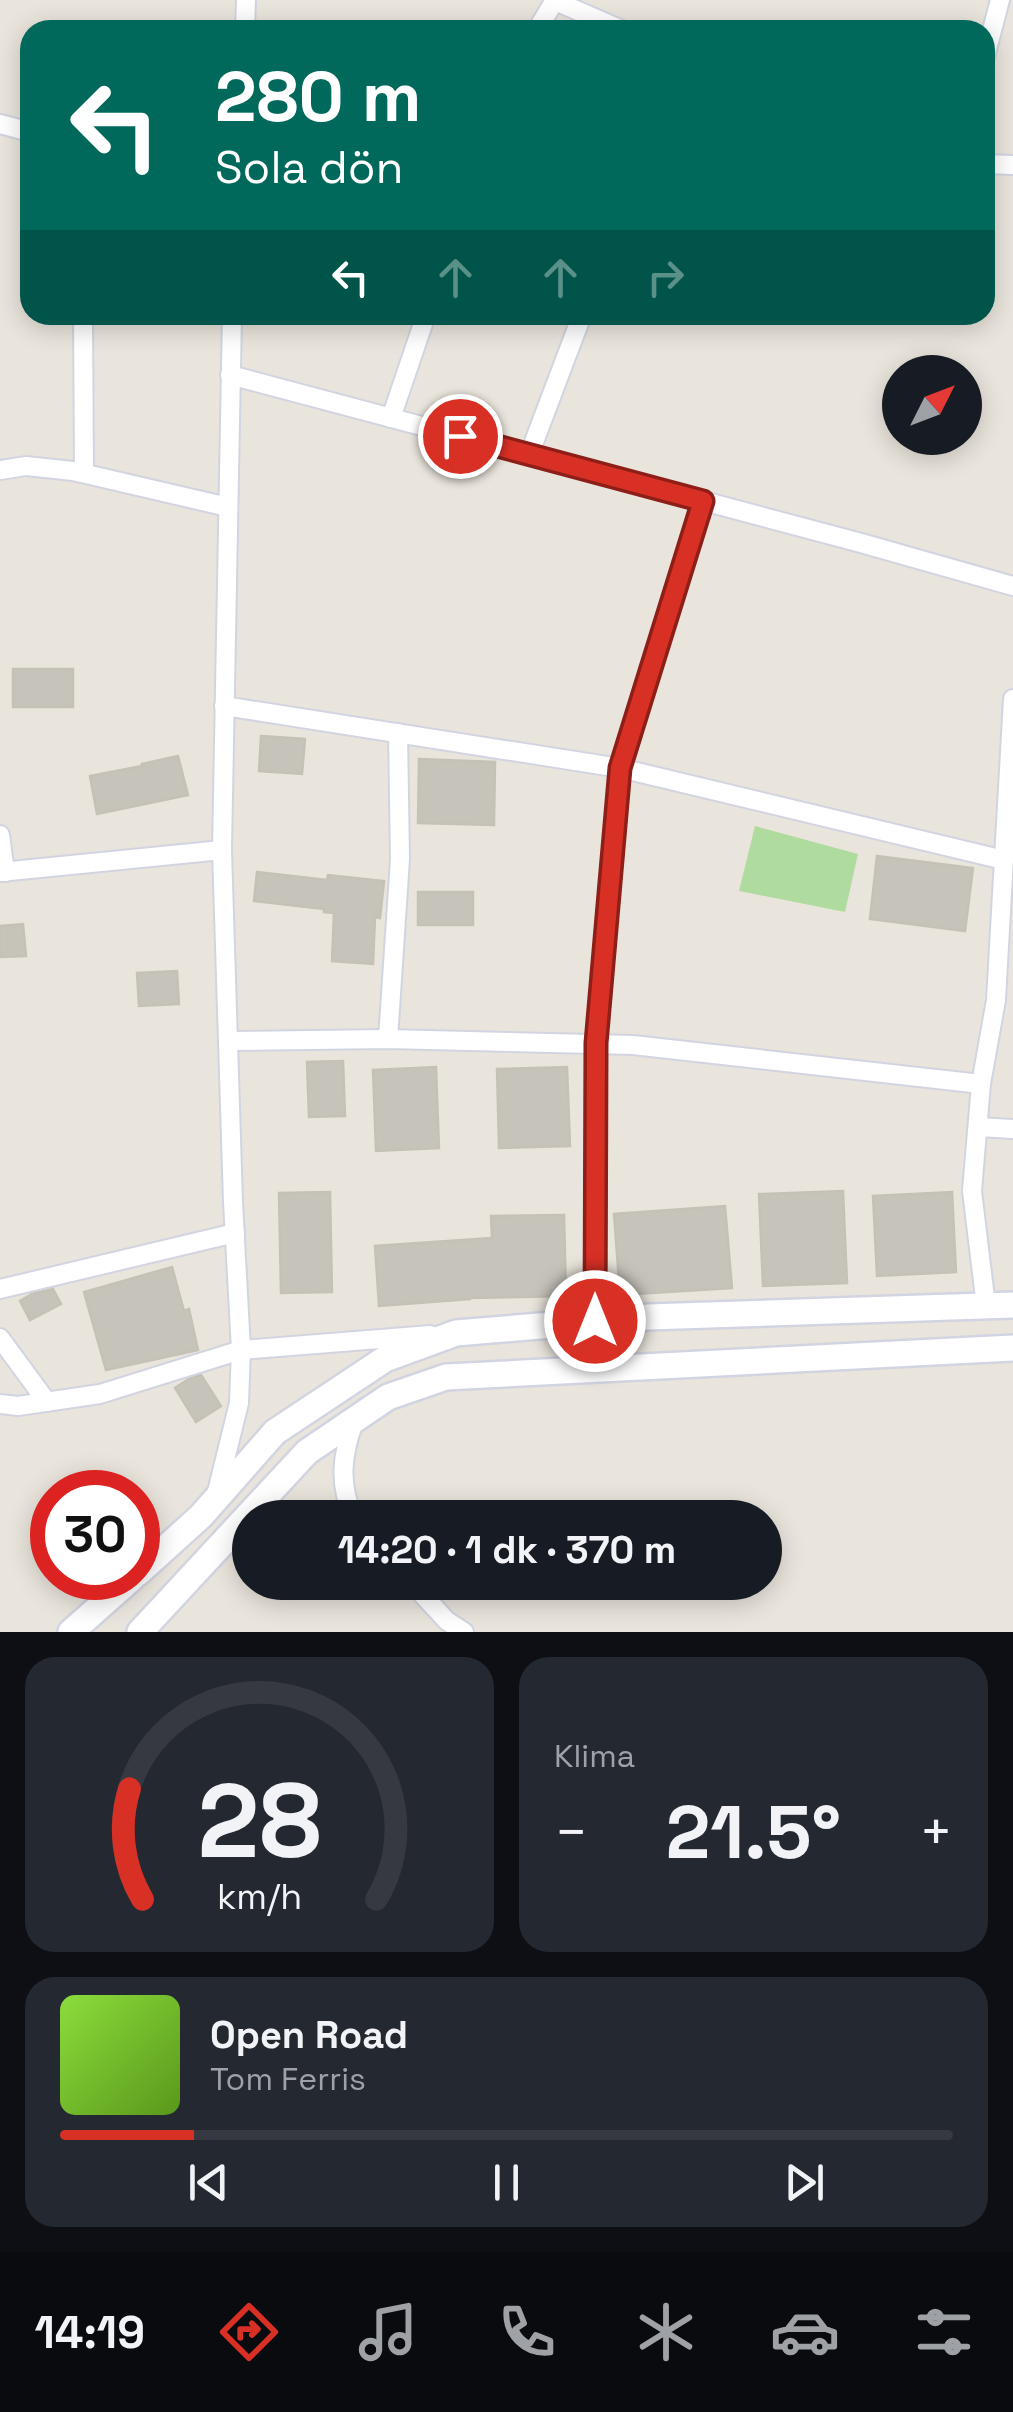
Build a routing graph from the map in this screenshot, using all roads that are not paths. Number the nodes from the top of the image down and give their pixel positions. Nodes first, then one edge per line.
1 (554, 0) edge
2 (599, 20) edge
3 (82, 325) edge
4 (232, 325) edge
5 (423, 325) edge
6 (578, 325) edge
7 (230, 375) junction
8 (391, 418) junction
9 (529, 455) junction
10 (0, 470) edge
11 (84, 473) junction
12 (703, 501) junction
13 (228, 508) junction
14 (1013, 586) edge
15 (1013, 699) edge
16 (224, 706) junction
17 (398, 733) junction
18 (620, 768) junction
19 (0, 835) edge
20 (222, 850) junction
21 (1004, 860) junction
22 (2, 872) edge
23 (1006, 924) edge
24 (388, 1038) junction
25 (228, 1041) junction
26 (596, 1043) junction
27 (981, 1084) junction
28 (978, 1127) junction
29 (1013, 1129) edge
30 (235, 1233) junction
31 (0, 1289) edge
32 (1013, 1305) edge
33 (986, 1306) junction
34 (595, 1321) junction
35 (456, 1334) junction
36 (0, 1338) edge
37 (1013, 1348) edge
38 (241, 1350) junction
39 (48, 1402) junction
40 (0, 1404) edge
41 (354, 1421) junction
42 (346, 1500) edge
43 (215, 1502) junction
44 (232, 1541) edge
45 (218, 1548) junction
46 (160, 1552) edge
47 (106, 1600) edge
48 (428, 1600) edge
49 (70, 1632) edge
50 (140, 1632) edge
51 (464, 1632) edge

1 - 2 street
3 - 11 street
4 - 7 street
5 - 8 street
6 - 9 street
7 - 8 street
7 - 13 street
8 - 9 street
9 - 12 street
10 - 11 street
11 - 13 street
12 - 14 street
12 - 18 street
13 - 16 street
15 - 21 street
16 - 17 street
16 - 20 street
17 - 18 street
17 - 24 street
18 - 21 street
18 - 26 street
19 - 22 street
20 - 22 street
20 - 25 street
21 - 23 street
23 - 27 street
24 - 25 street
24 - 26 street
25 - 30 street
26 - 27 street
26 - 34 street
27 - 28 street
28 - 29 street
28 - 33 street
30 - 31 street
30 - 38 street
32 - 33 main road
33 - 34 main road
34 - 35 main road
35 - 38 street
35 - 43 main road
36 - 39 street
37 - 41 main road
38 - 39 street
38 - 43 street
39 - 40 street
41 - 42 street
41 - 45 main road
43 - 46 main road
44 - 45 street
45 - 50 main road
47 - 49 main road
48 - 51 street

